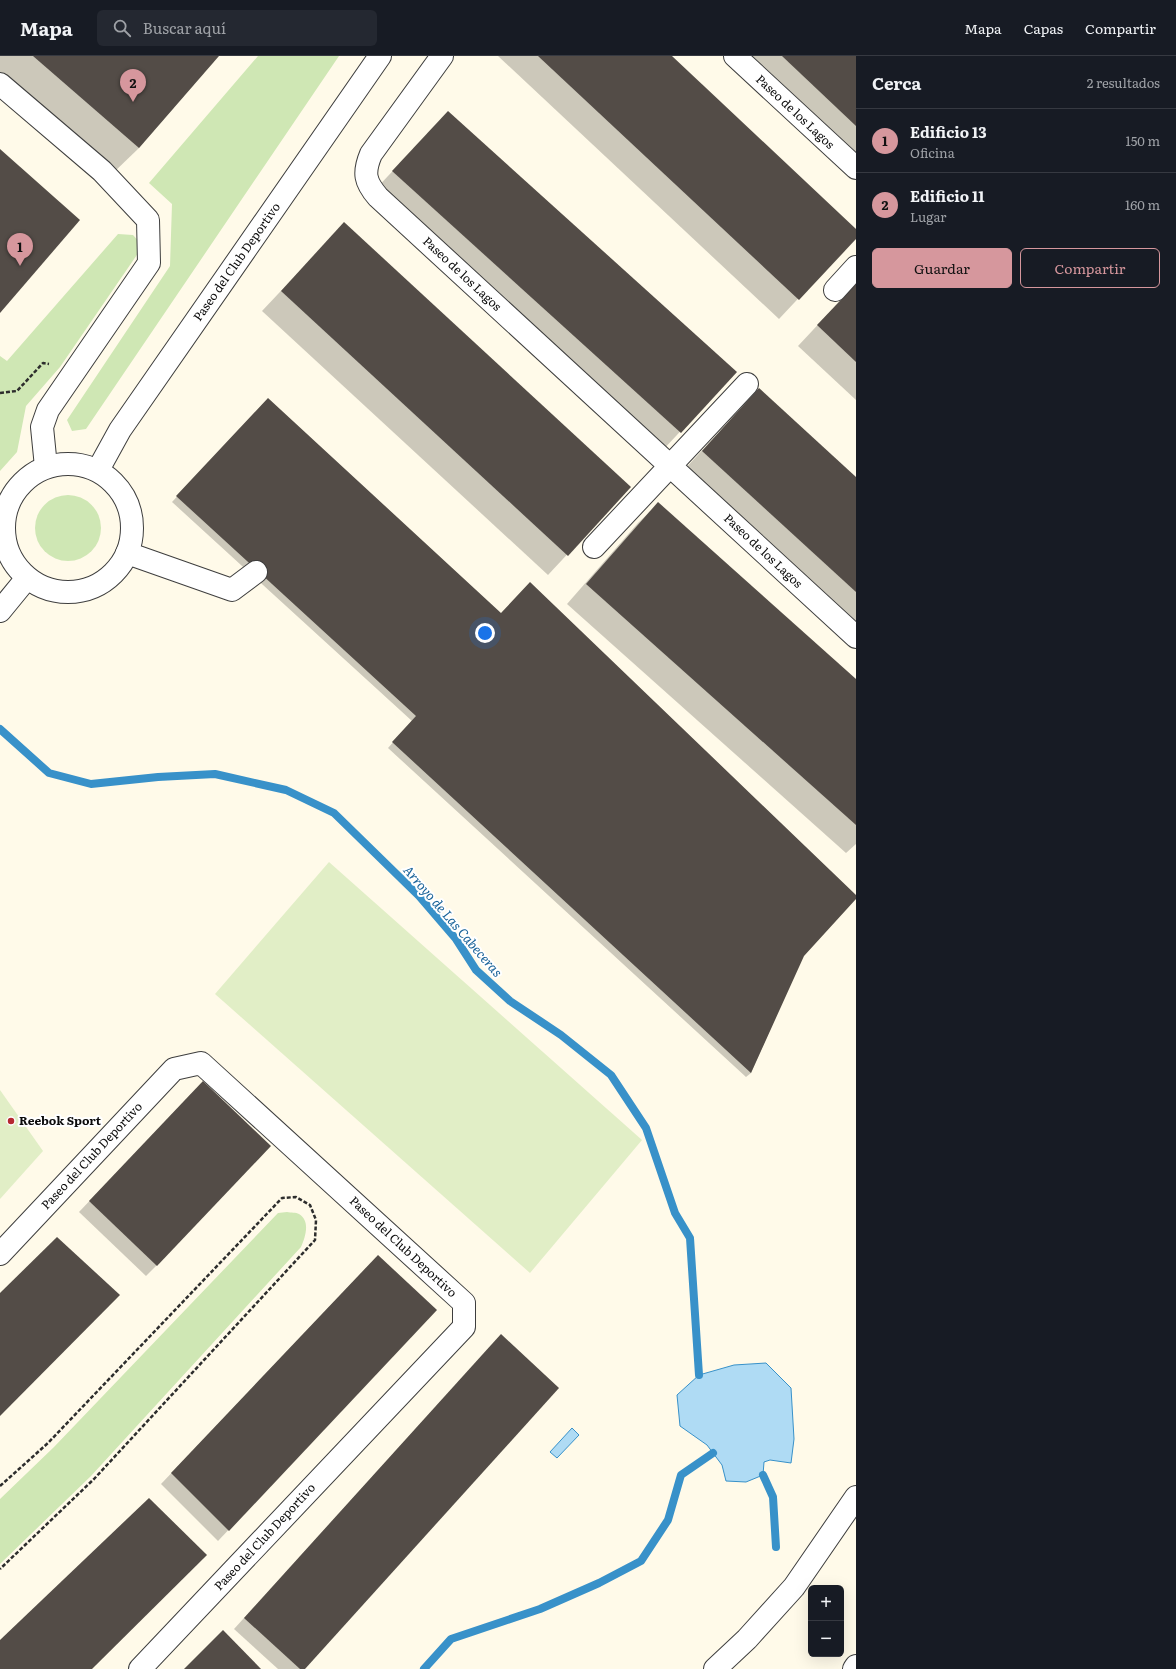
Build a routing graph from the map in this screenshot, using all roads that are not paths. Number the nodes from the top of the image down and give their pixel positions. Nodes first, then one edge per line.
1 (380, 56) edge
2 (442, 56) edge
3 (735, 56) edge
4 (0, 84) edge
5 (856, 168) edge
6 (856, 267) edge
7 (835, 290) dead end
8 (747, 384) dead end
9 (670, 466) junction
10 (46, 467) junction
11 (98, 470) junction
12 (594, 547) dead end
13 (127, 554) junction
14 (256, 572) dead end
15 (27, 578) junction
16 (0, 611) edge
17 (856, 637) edge
18 (0, 1254) edge
19 (856, 1497) edge
20 (856, 1666) edge
21 (140, 1669) edge
22 (715, 1669) edge
23 (854, 1669) edge

1 - 11 street, Paseo del Club Deportivo
2 - 9 street, Paseo de los Lagos
3 - 5 street, Paseo de los Lagos
4 - 10 street
6 - 7 street
8 - 9 street
9 - 12 street
9 - 17 street, Paseo de los Lagos
10 - 11 street
10 - 15 street
11 - 13 street
13 - 14 street
13 - 15 street
15 - 16 street
18 - 21 street, Paseo del Club Deportivo
19 - 22 street
20 - 23 street

